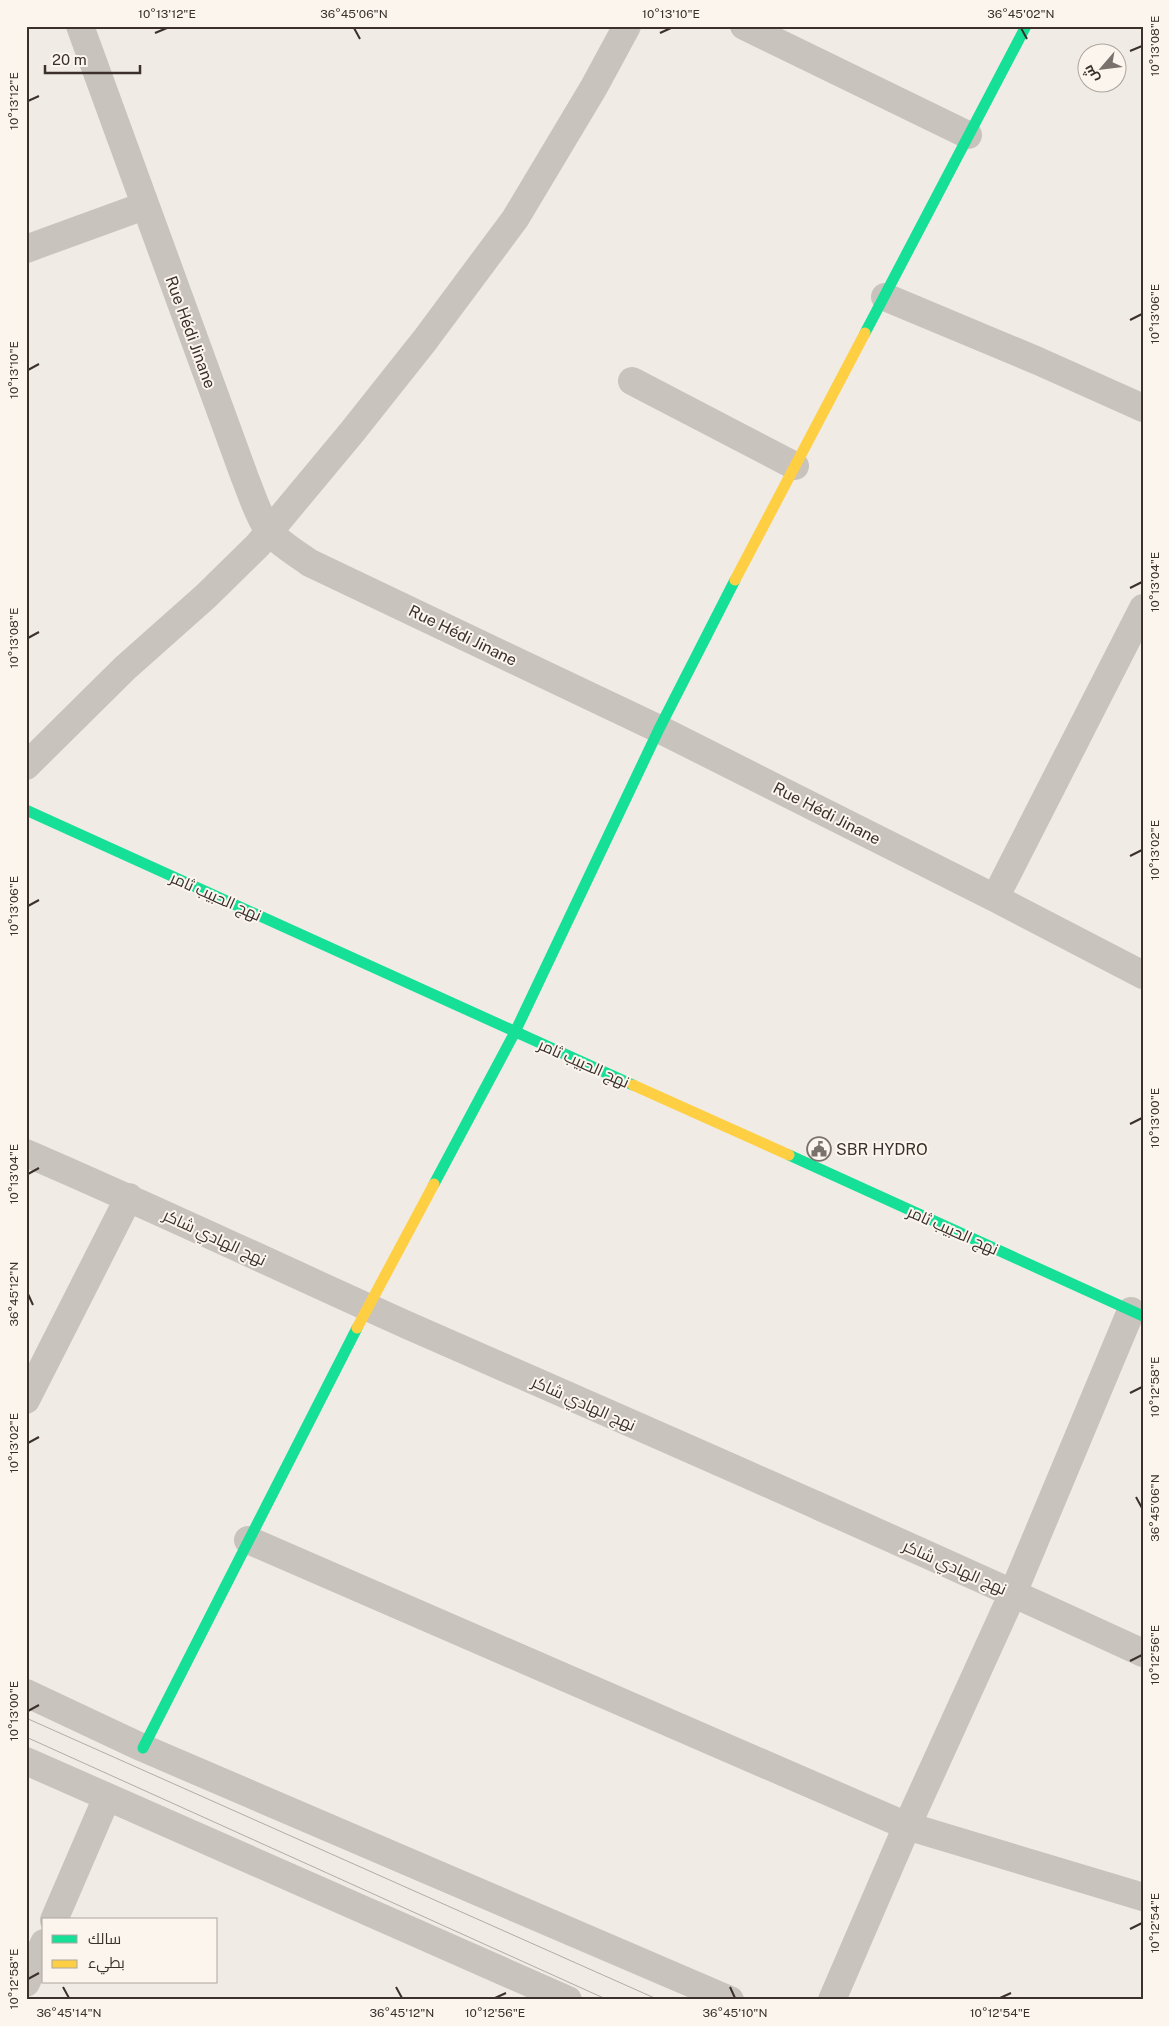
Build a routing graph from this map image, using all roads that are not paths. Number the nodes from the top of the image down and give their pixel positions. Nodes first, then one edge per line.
1 (80, 26) edge
2 (627, 26) edge
3 (744, 26) edge
4 (1026, 26) edge
5 (968, 135) junction
6 (144, 206) junction
7 (26, 249) edge
8 (885, 297) junction
9 (632, 381) dead end
10 (1143, 408) edge
11 (795, 466) junction
12 (269, 531) junction
13 (1143, 608) edge
14 (659, 729) junction
15 (26, 766) edge
16 (26, 810) edge
17 (995, 898) junction
18 (1143, 975) edge
19 (514, 1032) junction
20 (26, 1153) edge
21 (129, 1197) junction
22 (368, 1307) junction
23 (1137, 1314) edge
24 (26, 1400) edge
25 (248, 1540) junction
26 (1013, 1593) junction
27 (1143, 1653) edge
28 (26, 1693) edge
29 (143, 1748) junction
30 (26, 1761) edge
31 (107, 1797) junction
32 (907, 1826) junction
33 (1143, 1897) edge
34 (55, 1918) edge
35 (42, 1947) edge
36 (26, 1983) edge
37 (568, 2000) edge
38 (730, 2000) edge
39 (832, 2000) edge

1 - 6 street, Rue Hédi Jinane
2 - 12 street
3 - 5 street
4 - 5 street
5 - 8 street
6 - 7 street
6 - 12 street, Rue Hédi Jinane
8 - 10 street
8 - 11 street
9 - 11 street
11 - 14 street
12 - 14 street, Rue Hédi Jinane
12 - 15 street
13 - 17 street
14 - 17 street, Rue Hédi Jinane
14 - 19 street
16 - 19 street, نهج الحبيب ثامر
17 - 18 street, Rue Hédi Jinane
19 - 22 street
19 - 23 street, نهج الحبيب ثامر
20 - 21 street, نهج الهادي شاكر
21 - 22 street, نهج الهادي شاكر
21 - 24 street
22 - 25 street
22 - 26 street, نهج الهادي شاكر
23 - 26 street
25 - 29 street
25 - 32 street
26 - 27 street, نهج الهادي شاكر
26 - 32 street
28 - 29 street
29 - 38 street
30 - 31 street
31 - 34 street
31 - 37 street
32 - 33 street
32 - 39 street
35 - 36 street

